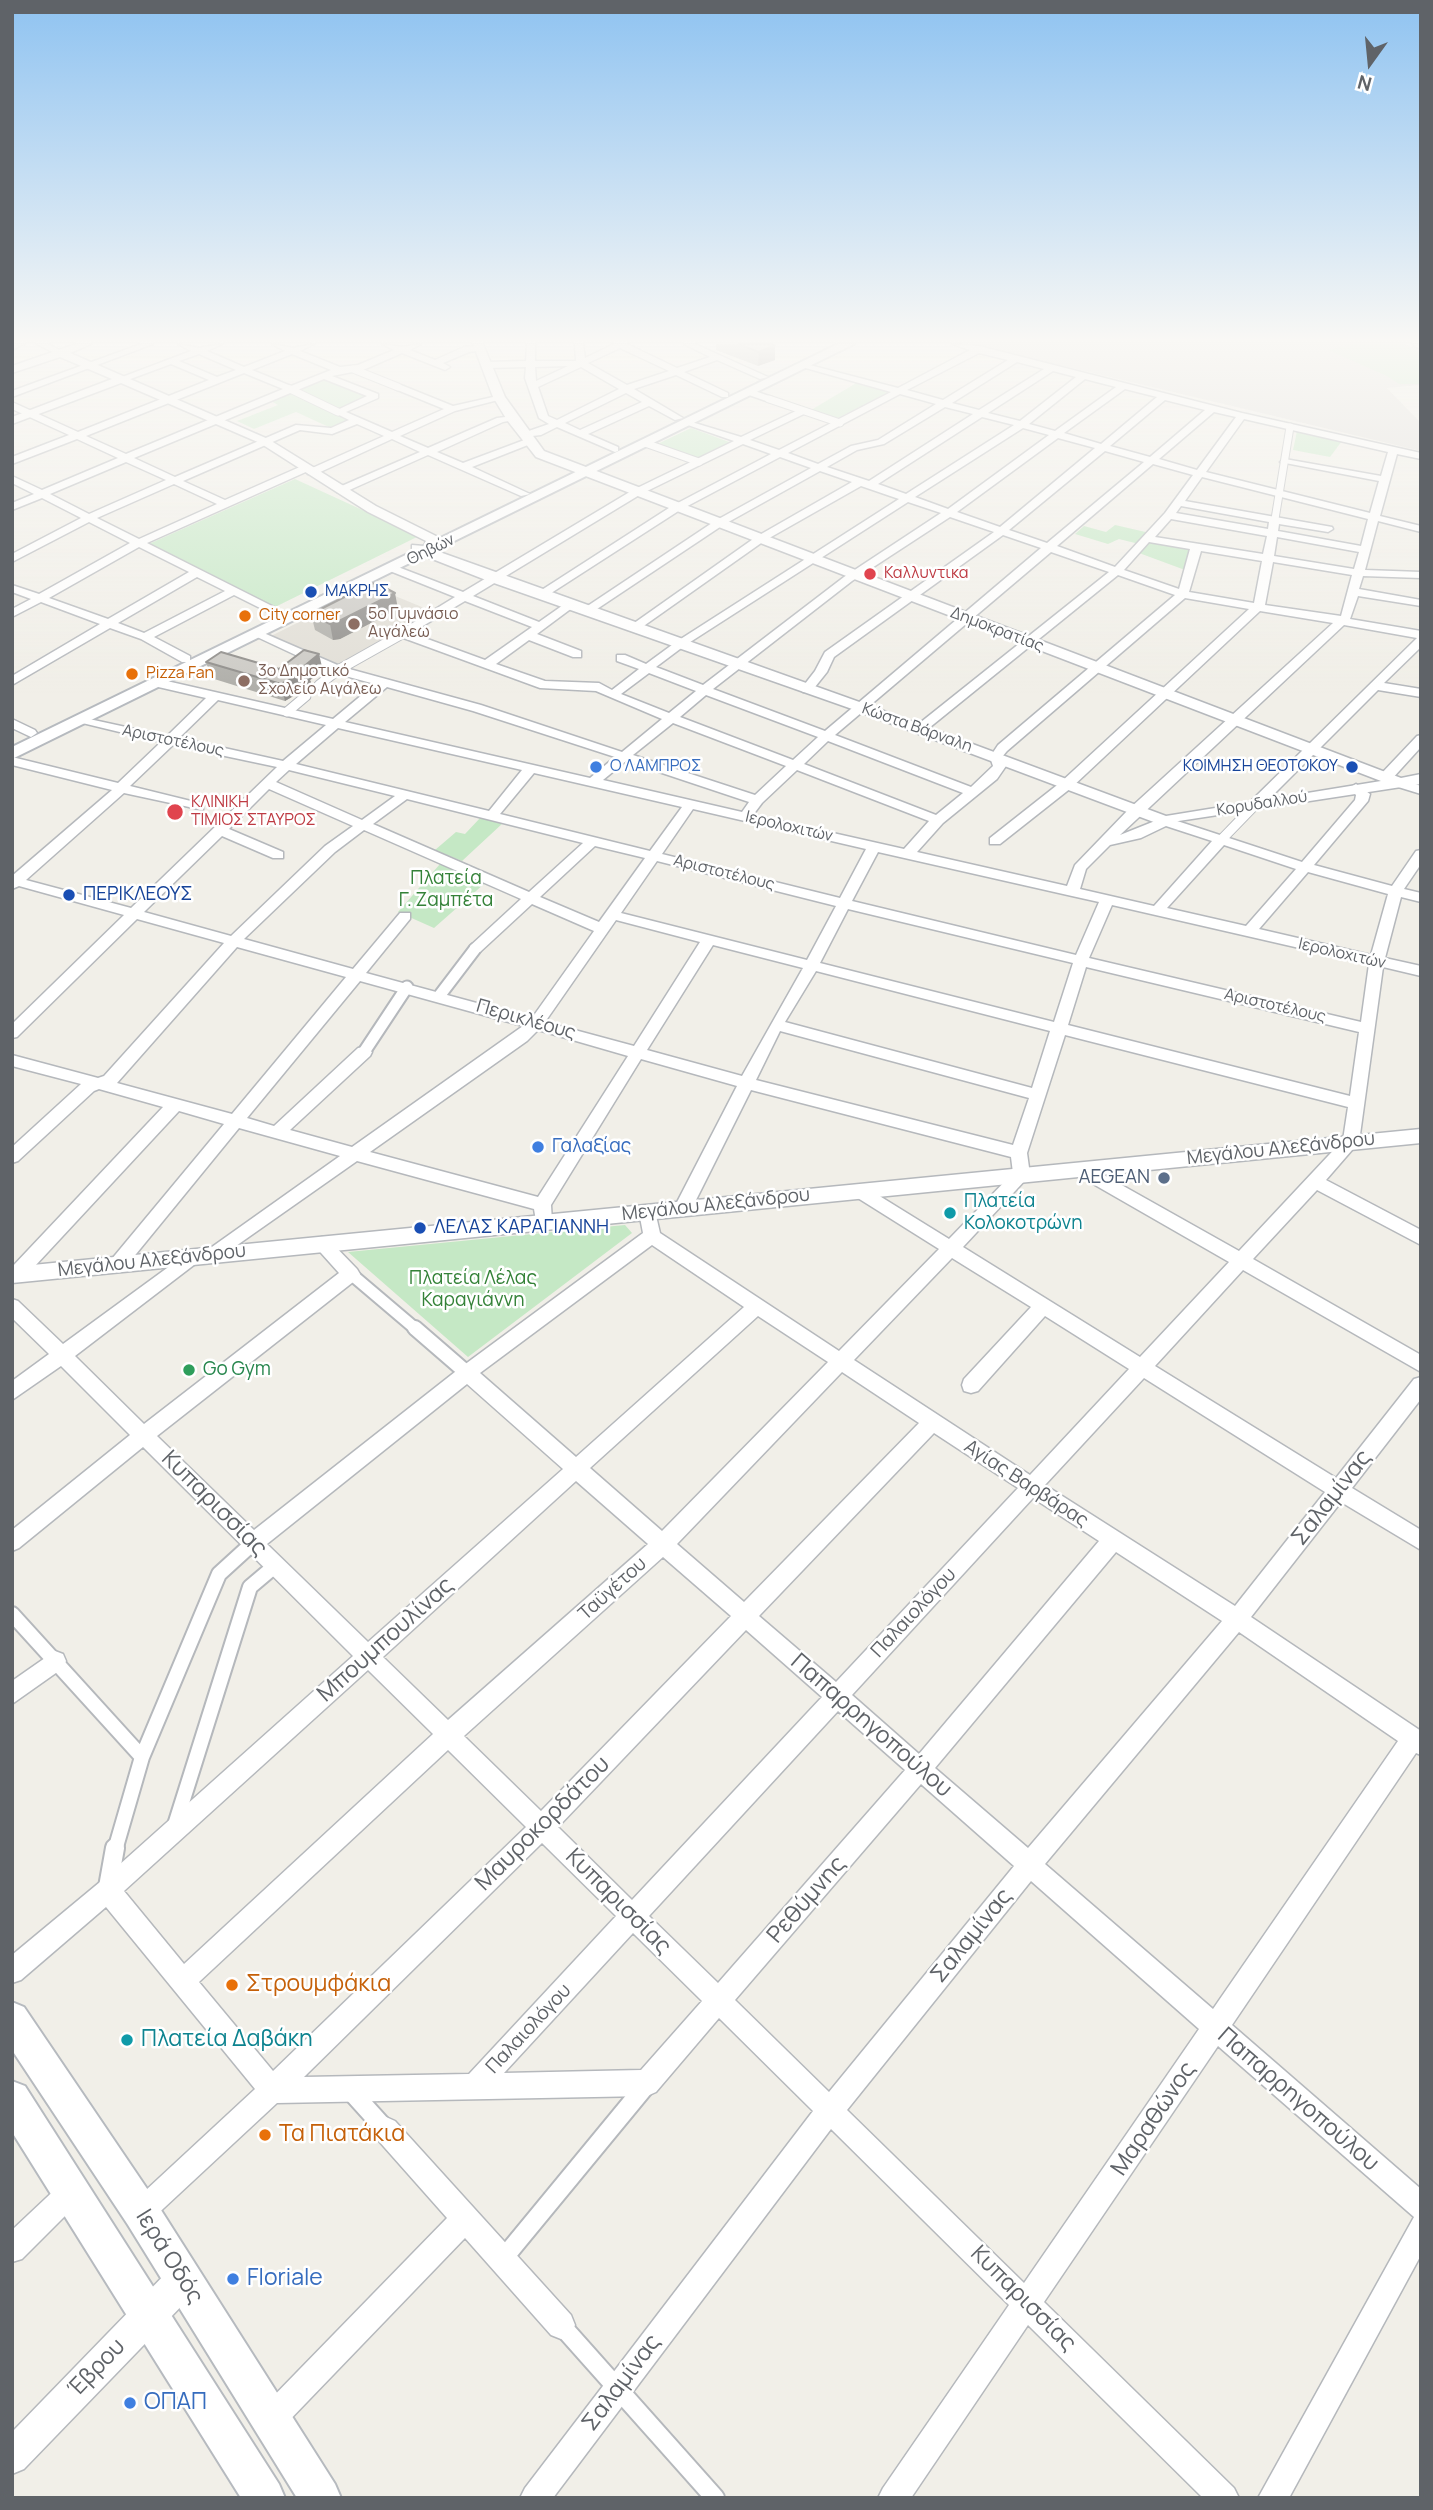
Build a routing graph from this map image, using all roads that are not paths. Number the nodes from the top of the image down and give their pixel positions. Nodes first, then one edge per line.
1 (115, 461) edge
2 (133, 461) edge
3 (218, 461) edge
4 (295, 461) edge
5 (331, 461) edge
6 (407, 461) edge
7 (449, 461) edge
8 (476, 461) edge
9 (556, 461) edge
10 (595, 461) edge
11 (602, 461) edge
12 (767, 461) edge
13 (797, 461) edge
14 (829, 461) edge
15 (903, 461) edge
16 (966, 461) edge
17 (1021, 461) edge
18 (1087, 461) edge
19 (1147, 461) edge
20 (1156, 461) edge
21 (1206, 461) edge
22 (1389, 461) edge
23 (699, 462) edge
24 (1284, 462) joint
25 (463, 467) junction
26 (817, 468) junction
27 (309, 470) junction
28 (579, 471) junction
29 (1197, 473) junction
30 (1383, 479) junction
31 (174, 480) junction
32 (14, 481) edge
33 (865, 484) junction
34 (341, 490) junction
35 (637, 492) junction
36 (42, 493) junction
37 (525, 494) junction
38 (1280, 494) junction
39 (909, 499) junction
40 (1179, 503) junction
41 (225, 504) junction
42 (12, 507) edge
43 (676, 508) junction
44 (949, 513) junction
45 (1170, 515) junction
46 (90, 517) junction
47 (1372, 517) junction
48 (1275, 519) junction
49 (719, 523) junction
50 (1328, 529) dead end
51 (1421, 529) edge
52 (1002, 531) junction
53 (1273, 534) junction
54 (1148, 539) junction
55 (760, 540) junction
56 (138, 543) junction
57 (426, 547) junction
58 (1049, 547) junction
59 (1196, 548) junction
60 (1364, 550) junction
61 (12, 559) edge
62 (811, 559) junction
63 (1268, 560) junction
64 (394, 569) junction
65 (1118, 570) junction
66 (197, 572) junction
67 (1359, 573) junction
68 (1421, 575) edge
69 (853, 576) junction
70 (496, 579) junction
71 (12, 588) edge
72 (235, 590) junction
73 (1355, 592) junction
74 (1183, 594) junction
75 (541, 595) junction
76 (909, 597) junction
77 (40, 598) junction
78 (465, 598) junction
79 (1421, 603) edge
80 (570, 606) junction
81 (1259, 606) junction
82 (587, 611) junction
83 (12, 614) edge
84 (280, 614) junction
85 (965, 617) junction
86 (1342, 621) junction
87 (107, 624) junction
88 (539, 626) junction
89 (634, 628) junction
90 (259, 634) junction
91 (402, 635) junction
92 (528, 635) junction
93 (145, 638) junction
94 (1421, 638) edge
95 (1027, 641) junction
96 (680, 644) junction
97 (577, 654) dead end
98 (621, 658) dead end
99 (186, 659) junction
100 (736, 664) junction
101 (486, 665) junction
102 (1097, 667) junction
103 (648, 668) junction
104 (338, 670) junction
105 (12, 681) edge
106 (158, 683) junction
107 (384, 683) junction
108 (319, 685) dead end
109 (1377, 686) junction
110 (807, 689) junction
111 (705, 690) junction
112 (1421, 693) edge
113 (1164, 694) junction
114 (612, 695) junction
115 (215, 696) junction
116 (306, 696) dead end
117 (860, 707) junction
118 (287, 712) junction
119 (670, 717) junction
120 (1232, 718) junction
121 (80, 721) junction
122 (12, 723) edge
123 (334, 723) junction
124 (920, 729) junction
125 (32, 733) junction
126 (827, 736) junction
127 (1421, 739) edge
128 (169, 741) junction
129 (12, 742) edge
130 (1312, 749) junction
131 (12, 754) edge
132 (625, 755) junction
133 (996, 757) junction
134 (12, 761) edge
135 (286, 765) junction
136 (794, 765) junction
137 (531, 768) junction
138 (1421, 779) edge
139 (1393, 780) junction
140 (593, 782) junction
141 (268, 783) junction
142 (1066, 785) junction
143 (121, 788) junction
144 (1356, 788) junction
145 (1421, 790) edge
146 (970, 791) junction
147 (406, 794) junction
148 (757, 800) junction
149 (690, 804) junction
150 (1255, 805) junction
151 (198, 807) dead end
152 (1134, 812) junction
153 (492, 816) junction
154 (745, 817) junction
155 (937, 820) junction
156 (1165, 821) junction
157 (365, 825) junction
158 (220, 830) junction
159 (594, 840) junction
160 (995, 841) dead end
161 (1220, 841) junction
162 (1106, 842) junction
163 (874, 846) junction
164 (907, 854) junction
165 (1421, 854) edge
166 (278, 855) dead end
167 (655, 856) junction
168 (1304, 867) junction
169 (14, 882) edge
170 (1072, 892) junction
171 (1395, 892) junction
172 (531, 898) junction
173 (1421, 898) edge
174 (1107, 900) junction
175 (845, 904) junction
176 (1157, 911) junction
177 (135, 913) junction
178 (613, 915) junction
179 (405, 916) dead end
180 (602, 929) junction
181 (1249, 932) junction
182 (709, 939) junction
183 (235, 940) junction
184 (475, 949) joint
185 (1081, 960) junction
186 (1377, 961) junction
187 (812, 965) junction
188 (1420, 972) edge
189 (357, 973) junction
190 (407, 987) junction
191 (440, 995) junction
192 (537, 1022) junction
193 (776, 1025) junction
194 (1058, 1029) junction
195 (1367, 1029) junction
196 (12, 1033) edge
197 (364, 1052) joint
198 (638, 1052) junction
199 (12, 1060) edge
200 (98, 1083) junction
201 (747, 1083) junction
202 (1038, 1095) junction
203 (176, 1104) junction
204 (1357, 1104) junction
205 (236, 1120) junction
206 (279, 1131) junction
207 (1421, 1136) edge
208 (1351, 1142) junction
209 (358, 1153) junction
210 (1019, 1153) junction
211 (12, 1157) edge
212 (1080, 1169) junction
213 (1022, 1175) junction
214 (1314, 1181) junction
215 (859, 1191) junction
216 (683, 1208) junction
217 (648, 1212) junction
218 (542, 1214) junction
219 (652, 1236) junction
220 (1421, 1238) edge
221 (322, 1244) junction
222 (950, 1250) junction
223 (202, 1256) junction
224 (1244, 1261) junction
225 (117, 1265) junction
226 (351, 1274) junction
227 (14, 1275) edge
228 (12, 1306) edge
229 (757, 1306) junction
230 (1042, 1307) junction
231 (62, 1355) junction
232 (842, 1362) junction
233 (1421, 1364) edge
234 (1145, 1367) junction
235 (467, 1373) junction
236 (971, 1385) dead end
237 (1421, 1385) edge
238 (12, 1392) edge
239 (932, 1422) junction
240 (144, 1435) junction
241 (577, 1468) junction
242 (1031, 1487) junction
243 (1338, 1490) junction
244 (1113, 1540) junction
245 (1421, 1541) edge
246 (12, 1542) edge
247 (253, 1543) junction
248 (663, 1544) junction
249 (276, 1565) junction
250 (12, 1614) edge
251 (745, 1616) junction
252 (1237, 1619) junction
253 (368, 1656) junction
254 (55, 1661) junction
255 (12, 1694) edge
256 (836, 1696) junction
257 (448, 1735) junction
258 (1417, 1742) edge
259 (142, 1757) junction
260 (920, 1769) junction
261 (542, 1827) junction
262 (173, 1832) junction
263 (1029, 1865) junction
264 (108, 1891) junction
265 (633, 1916) junction
266 (12, 1971) edge
267 (183, 1981) junction
268 (719, 2001) junction
269 (12, 2019) edge
270 (1216, 2028) junction
271 (647, 2083) junction
272 (477, 2084) junction
273 (348, 2088) junction
274 (272, 2090) junction
275 (12, 2099) edge
276 (831, 2109) junction
277 (386, 2130) joint
278 (71, 2192) junction
279 (1421, 2207) edge
280 (141, 2212) junction
281 (465, 2218) junction
282 (1421, 2228) edge
283 (12, 2249) edge
284 (502, 2260) junction
285 (183, 2280) junction
286 (1027, 2304) junction
287 (148, 2315) junction
288 (561, 2325) joint
289 (618, 2389) junction
290 (271, 2419) junction
291 (12, 2457) edge
292 (265, 2498) edge
293 (321, 2498) edge
294 (535, 2498) edge
295 (715, 2498) edge
296 (893, 2498) edge
297 (1224, 2498) edge
298 (1273, 2498) edge

1 - 36 street
2 - 31 street
3 - 31 street
4 - 27 street, Κώστα Βάρναλη
5 - 27 street
6 - 34 street
7 - 25 street
8 - 25 street
9 - 28 street, Δημοκρατίας
10 - 28 main road, Θηβών
11 - 28 main road, Θηβών
12 - 43 street
13 - 26 street
14 - 26 street
15 - 33 street
16 - 39 street
17 - 44 street
18 - 52 street
19 - 58 street
20 - 29 street
21 - 29 street
22 - 30 street
23 - 35 street
24 - 30 street
24 - 38 street
25 - 37 street
26 - 33 street
26 - 49 street
27 - 34 street, Κώστα Βάρναλη
27 - 41 street
28 - 35 street, Δημοκρατίας
28 - 37 main road, Θηβών
28 - 57 main road, Θηβών
29 - 38 street
29 - 40 street
30 - 47 street
31 - 41 street
31 - 46 street
32 - 36 street
33 - 39 street
33 - 55 street
34 - 57 street, Κώστα Βάρναλη
35 - 43 street, Δημοκρατίας
35 - 70 street
36 - 42 street
36 - 46 street
37 - 57 main road, Θηβών
38 - 47 street
38 - 48 street
39 - 44 street
39 - 62 street
40 - 45 street
40 - 48 street
41 - 56 street
43 - 49 street, Δημοκρατίας
43 - 75 street
44 - 52 street
44 - 69 street
45 - 53 street
45 - 54 street
46 - 56 street
46 - 61 street
47 - 51 street
47 - 60 street
48 - 50 street
48 - 53 street
49 - 55 street, Δημοκρατίας
49 - 82 street
52 - 58 street
52 - 76 street
53 - 60 street
53 - 63 street
54 - 59 street
54 - 65 street
55 - 62 street, Δημοκρατίας
55 - 89 street
56 - 66 street
56 - 77 street
57 - 64 main road, Θηβών
57 - 70 street, Κώστα Βάρναλη
57 - 84 main road, Θηβών
58 - 65 street
58 - 85 street
59 - 63 street
59 - 74 street
60 - 67 street
62 - 69 street, Δημοκρατίας
62 - 96 street
63 - 67 street
63 - 81 street
64 - 78 street
64 - 90 main road, Θηβών
65 - 74 street
65 - 95 street
66 - 72 street
66 - 87 street
67 - 68 street
67 - 73 street
69 - 76 street, Δημοκρατίας
69 - 100 street
70 - 75 street, Κώστα Βάρναλη
70 - 78 street
71 - 77 street
72 - 84 street
72 - 93 street
73 - 79 street
73 - 86 street
74 - 81 street
74 - 102 street
75 - 80 street, Κώστα Βάρναλη
76 - 85 street, Δημοκρατίας
76 - 110 street
77 - 83 street
77 - 87 street
78 - 88 street
78 - 91 street
80 - 82 street, Κώστα Βάρναλη
80 - 88 street
81 - 86 street
81 - 113 street
82 - 89 street, Κώστα Βάρναλη
84 - 99 main road, Θηβών
85 - 95 street, Δημοκρατίας
85 - 117 street
86 - 94 street
86 - 120 street
87 - 93 street
87 - 105 street
88 - 92 street
89 - 96 street, Κώστα Βάρναλη
90 - 104 street
90 - 106 main road, Θηβών
91 - 101 street
91 - 104 street
92 - 97 street
92 - 101 street
93 - 99 street
94 - 109 street
95 - 102 street, Δημοκρατίας
95 - 124 street
96 - 100 street, Κώστα Βάρναλη
96 - 103 street
98 - 103 street
99 - 125 main road, Θηβών
100 - 110 street, Κώστα Βάρναλη
100 - 111 street
101 - 114 street
102 - 113 street, Δημοκρατίας
102 - 133 street
103 - 111 street
103 - 114 street
104 - 107 street
104 - 108 street
106 - 115 street, Ιερολοχιτών
106 - 121 main road, Θηβών
107 - 123 street
107 - 132 street
109 - 112 street
109 - 130 street
110 - 117 street, Κώστα Βάρναλη
111 - 119 street
111 - 126 street
113 - 120 street, Δημοκρατίας
113 - 142 street
114 - 119 street
115 - 118 street, Ιερολοχιτών
115 - 128 street
116 - 118 street
117 - 124 street, Κώστα Βάρναλη
117 - 126 street
118 - 123 street, Ιερολοχιτών
119 - 132 street
119 - 136 street
120 - 130 street, Δημοκρατίας
120 - 152 street
121 - 128 street, Αριστοτέλους
121 - 131 main road, Θηβών
122 - 125 street
123 - 135 street
123 - 137 street, Ιερολοχιτών
124 - 133 street, Κώστα Βάρναλη
125 - 129 main road, Θηβών
126 - 136 street
126 - 146 street
127 - 139 street
128 - 135 street, Αριστοτέλους
128 - 143 street
130 - 139 street, Δημοκρατίας
130 - 150 street
132 - 140 street
132 - 148 street
133 - 142 street, Κώστα Βάρναλη
133 - 146 street
134 - 143 street
135 - 141 street
135 - 147 street, Αριστοτέλους
136 - 148 street
136 - 155 street
137 - 140 street, Ιερολοχιτών
137 - 153 street
138 - 139 street, Κορυδαλλού
139 - 144 street, Κορυδαλλού
139 - 145 street, Δημοκρατίας
140 - 149 street, Ιερολοχιτών
141 - 157 street
141 - 158 street
142 - 152 street, Κώστα Βάρναλη
142 - 160 street
143 - 151 street
143 - 169 street
144 - 150 street, Κορυδαλλού
144 - 168 street
146 - 155 street
147 - 153 street, Αριστοτέλους
147 - 157 street
148 - 154 street
149 - 154 street, Ιερολοχιτών
149 - 167 street
150 - 156 street, Κορυδαλλού
150 - 161 street
152 - 156 street, Κώστα Βάρναλη
152 - 162 street
153 - 159 street, Αριστοτέλους
154 - 163 street, Ιερολοχιτών
155 - 164 street
156 - 161 street, Κώστα Βάρναλη
156 - 162 street, Κορυδαλλού
157 - 172 street
157 - 183 street
158 - 166 street
158 - 177 street
159 - 167 street, Αριστοτέλους
159 - 172 street
161 - 168 street, Κώστα Βάρναλη
161 - 176 street
162 - 170 street
163 - 164 street, Ιερολοχιτών
163 - 175 street
164 - 170 street, Ιερολοχιτών
165 - 171 street
167 - 175 street, Αριστοτέλους
167 - 178 street
168 - 171 street, Κώστα Βάρναλη
168 - 181 street
169 - 177 street, Περικλέους
170 - 174 street, Ιερολοχιτών
171 - 173 street, Κώστα Βάρναλη
171 - 186 street
172 - 180 street
172 - 184 street
174 - 176 street, Ιερολοχιτών
174 - 185 street
175 - 185 street, Αριστοτέλους
175 - 187 street
176 - 181 street, Ιερολοχιτών
177 - 183 street, Περικλέους
177 - 196 street
178 - 180 street
178 - 182 street
179 - 189 street
180 - 192 street
181 - 186 street, Ιερολοχιτών
182 - 187 street
182 - 198 street
183 - 189 street, Περικλέους
183 - 200 street
184 - 191 street
185 - 194 street
185 - 195 street, Αριστοτέλους
186 - 188 street, Ιερολοχιτών
186 - 195 street
187 - 193 street
187 - 194 street
189 - 190 street, Περικλέους
189 - 205 street
190 - 191 street, Περικλέους
190 - 197 street
191 - 192 street, Περικλέους
192 - 198 street, Περικλέους
192 - 209 street
193 - 201 street
193 - 202 street
194 - 202 street
194 - 204 street
195 - 204 street
197 - 206 street
198 - 201 street, Περικλέους
198 - 218 street
199 - 200 street
200 - 203 street
200 - 211 street
201 - 210 street, Περικλέους
201 - 216 street
202 - 210 street
203 - 205 street
203 - 227 street
204 - 208 street
205 - 206 street
205 - 225 street
206 - 209 street
207 - 208 street, Μεγάλου Αλεξάνδρου
208 - 212 street, Μεγάλου Αλεξάνδρου
208 - 214 street, Παλαιολόγου
209 - 218 street
209 - 223 street
210 - 213 street
212 - 213 street, Μεγάλου Αλεξάνδρου
212 - 224 street
213 - 215 street, Μεγάλου Αλεξάνδρου
213 - 222 street, Ταϋγέτου
214 - 220 street
214 - 224 street, Παλαιολόγου
215 - 216 street, Μεγάλου Αλεξάνδρου
215 - 222 street
216 - 217 street, Μεγάλου Αλεξάνδρου
217 - 218 street, Μεγάλου Αλεξάνδρου
217 - 219 street
218 - 221 street, Μεγάλου Αλεξάνδρου
219 - 229 street, Αγίας Βαρβάρας
219 - 235 street
221 - 223 street, Μεγάλου Αλεξάνδρου
221 - 226 street, Παπαρρηγοπούλου
222 - 230 street
222 - 232 street, Ταϋγέτου
223 - 225 street, Μεγάλου Αλεξάνδρου
223 - 231 street
224 - 233 street
224 - 234 street, Παλαιολόγου
225 - 227 street, Μεγάλου Αλεξάνδρου
226 - 235 street, Παπαρρηγοπούλου
226 - 240 street
228 - 231 street, Κυπαρισσίας
229 - 232 street, Αγίας Βαρβάρας
229 - 241 street, Μπουμπουλίνας
230 - 234 street
230 - 236 street
231 - 238 street
231 - 240 street, Κυπαρισσίας
232 - 239 street, Αγίας Βαρβάρας
232 - 248 street, Ταϋγέτου
234 - 242 street, Παλαιολόγου
234 - 243 street
235 - 241 street, Παπαρρηγοπούλου
235 - 247 street
237 - 243 street, Σαλαμίνας
239 - 242 street, Αγίας Βαρβάρας
239 - 251 street, Μαυροκορδάτου
240 - 246 street
240 - 247 street, Κυπαρισσίας
241 - 248 street, Παπαρρηγοπούλου
241 - 253 street, Μπουμπουλίνας
242 - 244 street, Αγίας Βαρβάρας
242 - 256 street, Παλαιολόγου
243 - 245 street
243 - 252 street, Σαλαμίνας
244 - 252 street, Αγίας Βαρβάρας
244 - 260 street, Ρεθύμνης
247 - 249 street, Κυπαρισσίας
247 - 259 street
248 - 251 street, Παπαρρηγοπούλου
248 - 257 street, Ταϋγέτου
249 - 253 street, Κυπαρισσίας
249 - 262 street
250 - 254 street
251 - 256 street, Παπαρρηγοπούλου
251 - 261 street, Μαυροκορδάτου
252 - 258 street, Αγίας Βαρβάρας
252 - 263 street, Σαλαμίνας
253 - 257 street, Κυπαρισσίας
253 - 262 street, Μπουμπουλίνας
254 - 255 street
254 - 259 street
256 - 260 street, Παπαρρηγοπούλου
256 - 265 street, Παλαιολόγου
257 - 261 street, Κυπαρισσίας
257 - 267 street, Ταϋγέτου
258 - 270 street, Μαραθώνος
259 - 264 street
260 - 263 street, Παπαρρηγοπούλου
260 - 268 street, Ρεθύμνης
261 - 265 street, Κυπαρισσίας
261 - 274 street, Μαυροκορδάτου
262 - 264 street, Μπουμπουλίνας
263 - 270 street, Παπαρρηγοπούλου
263 - 276 street, Σαλαμίνας
264 - 266 street, Μπουμπουλίνας
264 - 267 street
265 - 268 street, Κυπαρισσίας
265 - 272 street, Παλαιολόγου
267 - 274 street
268 - 271 street, Ρεθύμνης
268 - 276 street, Κυπαρισσίας
269 - 280 main road, Ιερά Οδός
270 - 279 street, Παπαρρηγοπούλου
270 - 286 street, Μαραθώνος
271 - 272 street
271 - 284 street, Ρεθύμνης
272 - 273 street
273 - 274 street
273 - 277 street
274 - 280 street, Μαυροκορδάτου
275 - 278 main road
276 - 286 street, Κυπαρισσίας
276 - 289 street, Σαλαμίνας
277 - 281 street
278 - 283 street
278 - 287 main road
280 - 285 main road, Ιερά Οδός
281 - 284 street
281 - 290 street
282 - 298 street
284 - 288 street
285 - 287 street, Έβρου
285 - 290 main road, Ιερά Οδός
286 - 296 street, Μαραθώνος
286 - 297 street, Κυπαρισσίας
287 - 291 street, Έβρου
287 - 292 main road
288 - 289 street
289 - 294 street, Σαλαμίνας
289 - 295 street
290 - 293 main road, Ιερά Οδός

